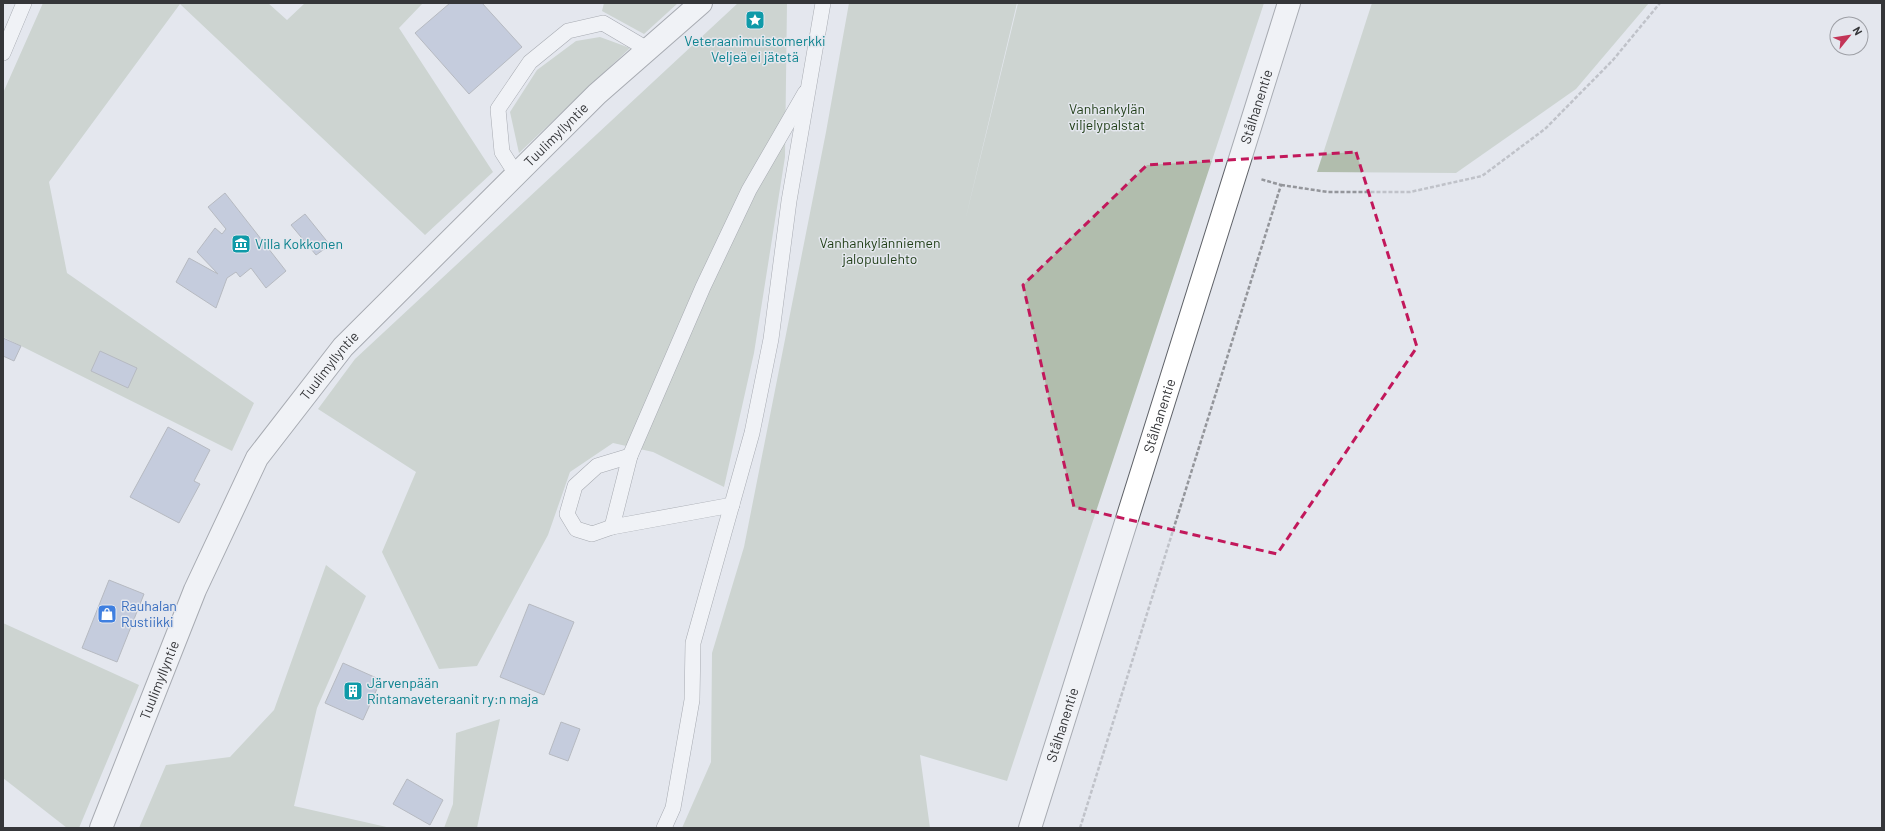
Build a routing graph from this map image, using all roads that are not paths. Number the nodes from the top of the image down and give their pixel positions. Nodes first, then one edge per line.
1 (24, 3) edge
2 (701, 3) edge
3 (823, 3) edge
4 (1289, 3) edge
5 (647, 49) junction
6 (3, 53) edge
7 (811, 84) junction
8 (516, 174) junction
9 (630, 456) junction
10 (732, 505) junction
11 (612, 527) junction
12 (101, 828) edge
13 (664, 828) edge
14 (1030, 828) edge

1 - 6 lane
2 - 5 street, Tuulimyllyntie
3 - 7 lane
4 - 14 street, Stålhanentie
5 - 8 street, Tuulimyllyntie
5 - 8 lane
7 - 9 lane
7 - 10 lane
8 - 12 street, Tuulimyllyntie
9 - 11 lane
9 - 11 lane
10 - 11 lane
10 - 13 lane

